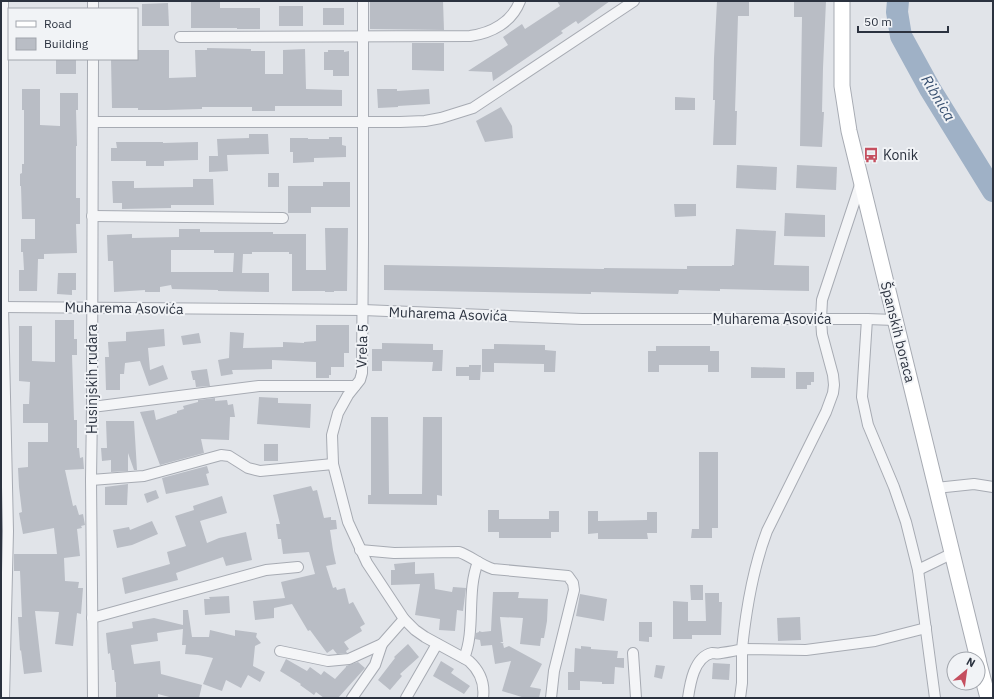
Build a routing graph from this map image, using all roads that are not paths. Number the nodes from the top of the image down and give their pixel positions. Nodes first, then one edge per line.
1 (3, 1) edge
2 (362, 1) edge
3 (520, 1) edge
4 (634, 1) edge
5 (842, 1) edge
6 (180, 37) dead end
7 (363, 37) junction
8 (93, 60) edge
9 (362, 121) junction
10 (93, 122) junction
11 (861, 180) junction
12 (92, 216) junction
13 (283, 218) dead end
14 (2, 307) edge
15 (91, 307) junction
16 (363, 310) junction
17 (821, 319) junction
18 (867, 319) junction
19 (895, 320) junction
20 (355, 386) junction
21 (92, 407) junction
22 (333, 464) junction
23 (91, 480) junction
24 (993, 487) edge
25 (936, 488) junction
26 (5, 533) edge
27 (360, 550) junction
28 (951, 554) junction
29 (478, 562) junction
30 (298, 567) dead end
31 (918, 570) junction
32 (92, 618) junction
33 (404, 619) junction
34 (926, 628) junction
35 (382, 644) junction
36 (438, 644) junction
37 (742, 650) junction
38 (280, 651) dead end
39 (976, 651) edge
40 (633, 652) dead end
41 (464, 658) junction
42 (3, 694) edge
43 (93, 698) edge
44 (352, 698) edge
45 (406, 698) edge
46 (483, 698) edge
47 (551, 698) edge
48 (636, 698) edge
49 (688, 698) edge
50 (740, 698) edge
51 (935, 698) edge

1 - 14 street
2 - 7 street, Vrela 5
3 - 7 street
4 - 9 street
5 - 11 main road, Španskih boraca
6 - 7 street
7 - 9 street, Vrela 5
8 - 10 street, Husinjskih rudara
9 - 10 street
9 - 16 street, Vrela 5
10 - 12 street, Husinjskih rudara
11 - 17 street
11 - 19 main road, Španskih boraca
12 - 13 street
12 - 15 street, Husinjskih rudara
14 - 15 street, Muharema Asovića
14 - 26 street
15 - 16 street, Muharema Asovića
15 - 21 street, Husinjskih rudara
16 - 17 street, Muharema Asovića
16 - 20 street, Vrela 5
17 - 18 street, Muharema Asovića
17 - 37 street
18 - 19 street, Muharema Asovića
18 - 31 street
19 - 25 main road, Španskih boraca
20 - 21 street
20 - 22 street, Vrela 5
21 - 23 street, Husinjskih rudara
22 - 23 street
22 - 27 street, Vrela 5
23 - 32 street, Husinjskih rudara
24 - 25 street
25 - 28 main road, Španskih boraca
26 - 42 street
27 - 29 street
27 - 33 street, Vrela 5
28 - 31 street
28 - 39 main road, Španskih boraca
29 - 41 street
29 - 47 street
30 - 32 street
31 - 34 street
32 - 43 street, Husinjskih rudara
33 - 35 street
33 - 36 street, Vrela 5
34 - 37 street
34 - 51 street
35 - 38 street
35 - 44 street
36 - 41 street, Vrela 5
36 - 45 street
37 - 49 street
37 - 50 street
40 - 48 street
41 - 46 street, Vrela 5

